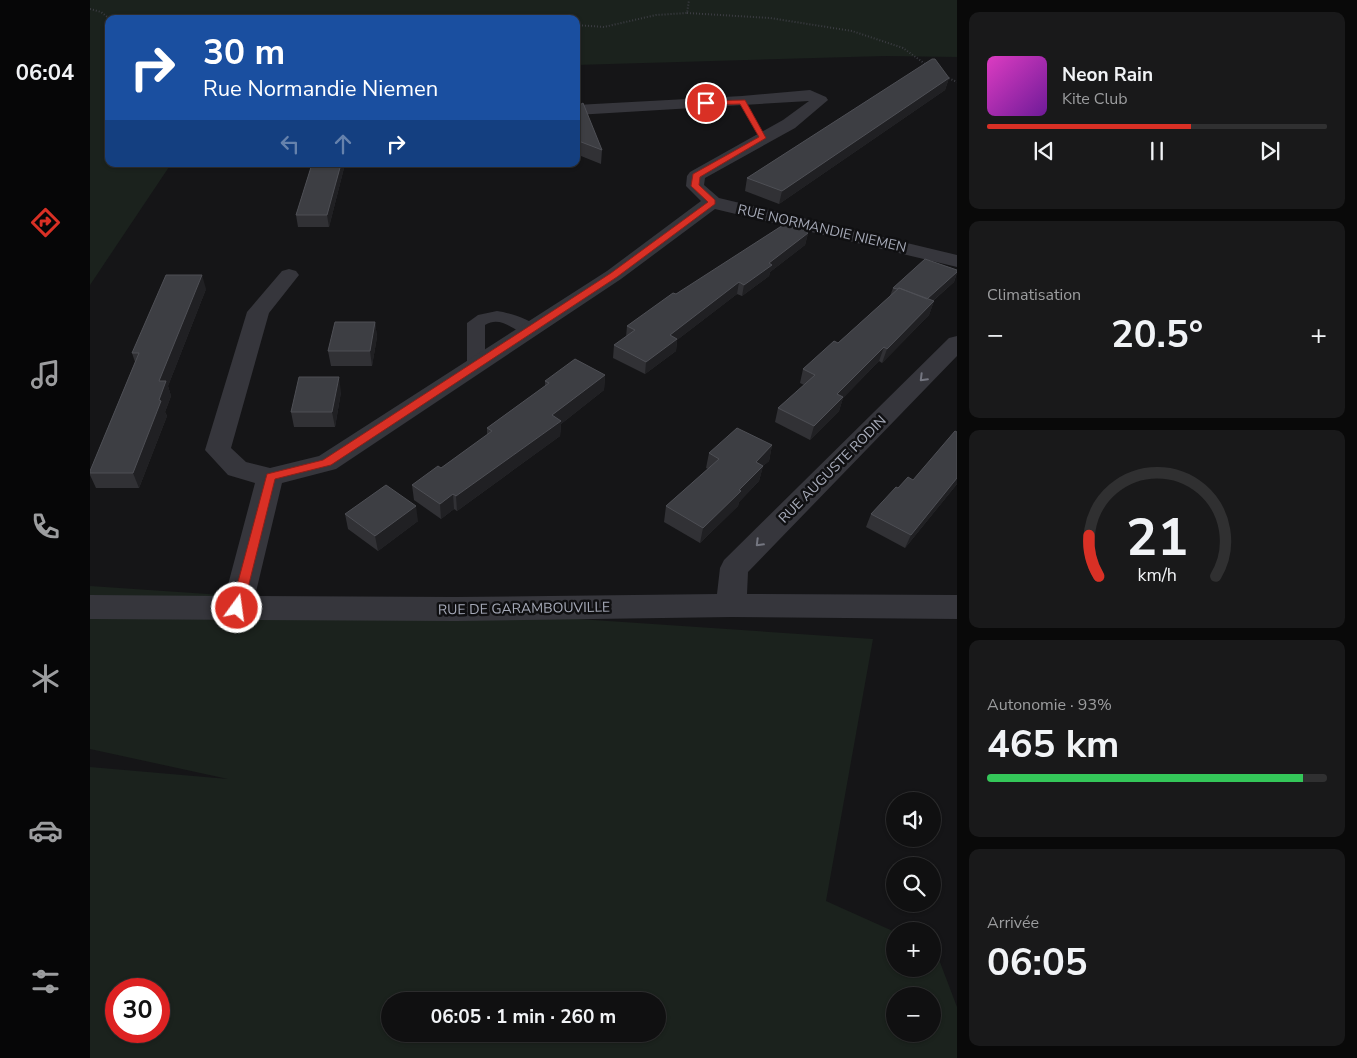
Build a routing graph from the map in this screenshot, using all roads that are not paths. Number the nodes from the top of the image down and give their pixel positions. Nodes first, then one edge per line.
1 (580, 110) edge
2 (712, 202) junction
3 (957, 261) edge
4 (289, 275) dead end
5 (531, 330) junction
6 (957, 343) edge
7 (476, 366) junction
8 (270, 477) junction
9 (731, 605) junction
10 (90, 607) edge
11 (957, 607) edge
12 (237, 608) junction

1 - 2 street
2 - 3 street, RUE NORMANDIE NIEMEN
2 - 5 street
4 - 8 street
5 - 7 street
5 - 7 lane
6 -> 9 street, RUE AUGUSTE RODIN
7 - 8 street
8 - 12 street
9 - 11 street, RUE DE GARAMBOUVILLE
9 - 12 street, RUE DE GARAMBOUVILLE
10 - 12 street, RUE DE GARAMBOUVILLE

